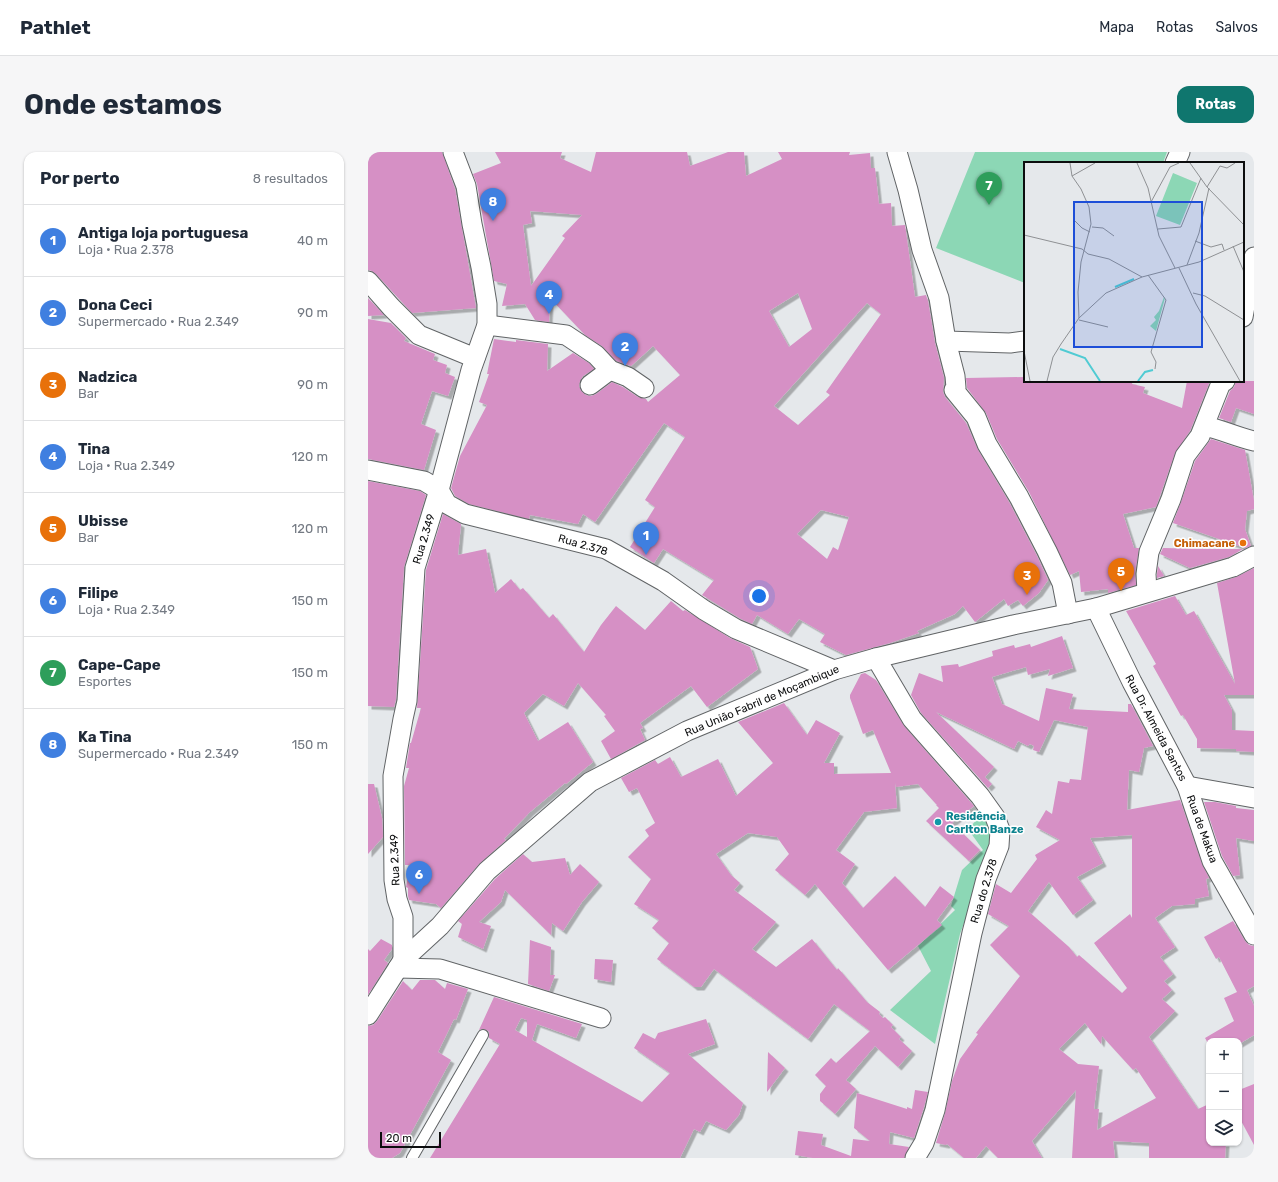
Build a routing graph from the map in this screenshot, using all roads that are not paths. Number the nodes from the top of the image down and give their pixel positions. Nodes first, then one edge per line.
1 (453, 152) edge
2 (897, 152) edge
3 (1180, 152) edge
4 (1175, 162) edge
5 (1254, 257) edge
6 (368, 281) edge
7 (1244, 312) edge
8 (487, 325) junction
9 (946, 341) junction
10 (1024, 341) edge
11 (475, 358) junction
12 (610, 370) junction
13 (1223, 382) edge
14 (590, 385) dead end
15 (644, 388) dead end
16 (1205, 426) junction
17 (1254, 441) edge
18 (368, 470) edge
19 (439, 490) junction
20 (1254, 556) edge
21 (1147, 592) junction
22 (1096, 608) junction
23 (1068, 614) junction
24 (876, 658) junction
25 (834, 670) junction
26 (1187, 786) junction
27 (1254, 798) edge
28 (1254, 935) edge
29 (401, 964) junction
30 (368, 1015) edge
31 (601, 1018) dead end
32 (484, 1035) dead end
33 (412, 1158) edge
34 (914, 1158) edge

1 - 8 street, Rua 2.349
2 - 9 street
3 - 4 street
5 - 7 street
6 - 11 street
8 - 11 street, Rua 2.349
8 - 12 street
9 - 10 street
9 - 23 street
11 - 19 street, Rua 2.349
12 - 14 street
12 - 15 street
13 - 16 street
16 - 17 street
16 - 21 street
18 - 19 street, Rua 2.378
19 - 25 street, Rua 2.378
19 - 29 street, Rua 2.349
20 - 21 street, Rua União Fabril de Moçambique
21 - 22 street, Rua União Fabril de Moçambique
22 - 23 street, Rua União Fabril de Moçambique
22 - 26 street, Rua Dr. Almeida Santos
23 - 24 street, Rua União Fabril de Moçambique
24 - 25 street, Rua União Fabril de Moçambique
24 - 34 street, Rua do 2.378
25 - 29 street, Rua União Fabril de Moçambique
26 - 27 street, Rua Dr. Almeida Santos
26 - 28 street, Rua de Makua
29 - 30 street, Rua União Fabril de Moçambique
29 - 31 street
32 - 33 lane

